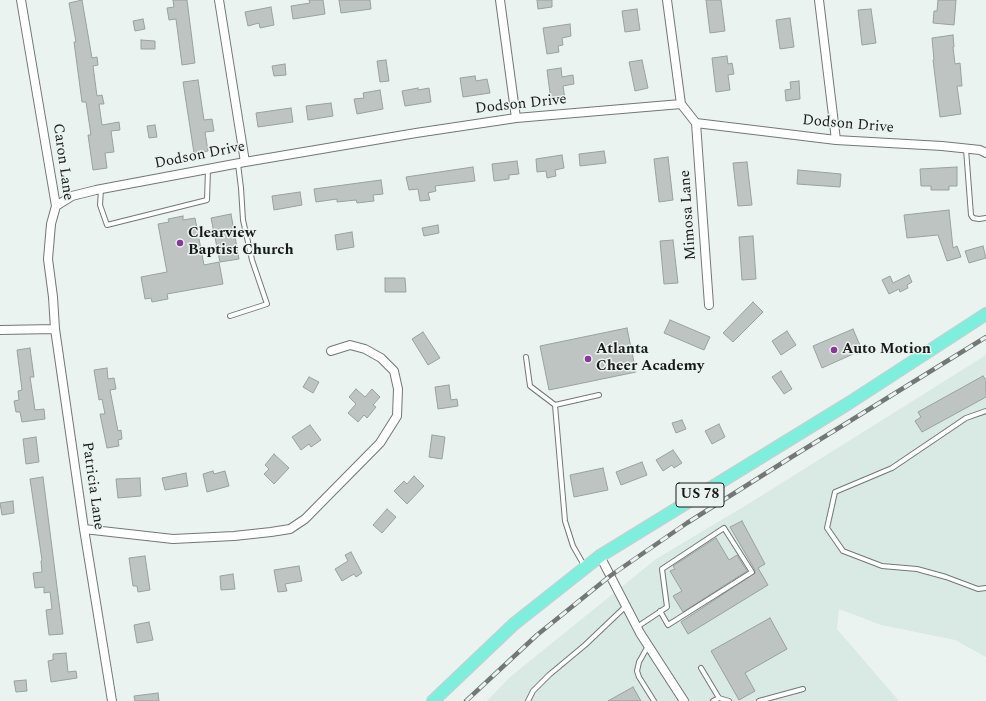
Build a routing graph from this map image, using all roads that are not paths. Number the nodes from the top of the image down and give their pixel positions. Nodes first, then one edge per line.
1 (21, 0) edge
2 (219, 0) edge
3 (500, 0) edge
4 (667, 0) edge
5 (818, 0) edge
6 (681, 104) junction
7 (516, 118) junction
8 (696, 123) junction
9 (836, 140) junction
10 (966, 148) junction
11 (986, 153) edge
12 (242, 163) junction
13 (208, 169) junction
14 (101, 189) junction
15 (56, 206) junction
16 (986, 218) edge
17 (709, 305) dead end
18 (986, 314) edge
19 (230, 316) dead end
20 (55, 329) junction
21 (0, 330) edge
22 (331, 352) dead end
23 (526, 357) dead end
24 (599, 395) dead end
25 (555, 405) junction
26 (986, 411) edge
27 (84, 529) junction
28 (600, 556) junction
29 (585, 568) junction
30 (986, 588) edge
31 (626, 606) junction
32 (660, 611) junction
33 (637, 627) junction
34 (648, 646) junction
35 (701, 668) dead end
36 (803, 689) dead end
37 (719, 698) junction
38 (112, 701) edge
39 (433, 701) edge
40 (528, 701) edge
41 (654, 701) edge
42 (684, 701) edge
43 (713, 701) edge
44 (729, 701) edge
45 (759, 701) edge

1 - 15 street, Caron Lane
2 - 12 street
3 - 7 street
4 - 6 street
5 - 9 street
6 - 7 street, Dodson Drive
6 - 8 street
7 - 12 street, Dodson Drive
8 - 9 street, Dodson Drive
8 - 17 street, Mimosa Lane
9 - 10 street, Dodson Drive
10 - 11 street, Dodson Drive
10 - 16 lane
12 - 13 street, Dodson Drive
12 - 19 lane
13 - 14 street, Dodson Drive
13 - 14 lane
14 - 15 street, Dodson Drive
15 - 20 street, Caron Lane
18 - 28 main road, US 78
20 - 21 street
20 - 27 street, Patricia Lane
22 - 27 street
23 - 25 lane
24 - 25 lane
25 - 29 lane
26 - 30 lane
27 - 38 street, Patricia Lane
28 - 29 main road, US 78
28 - 31 street
29 - 39 main road, US 78
31 - 33 street
31 - 40 lane
32 - 32 lane
32 - 33 lane
33 - 34 street
34 - 41 lane
34 - 42 street
35 - 37 lane
36 - 45 lane
37 - 43 lane
37 - 44 lane

